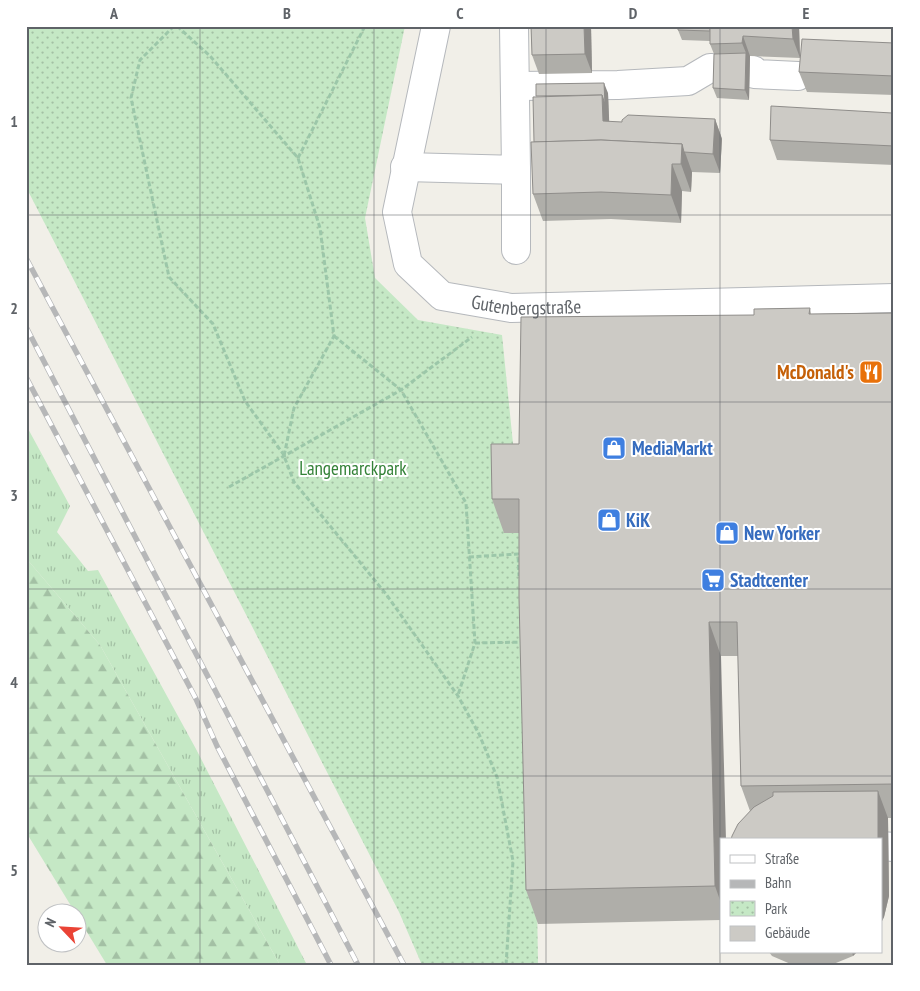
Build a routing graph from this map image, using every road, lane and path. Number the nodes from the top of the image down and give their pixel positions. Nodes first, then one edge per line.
1 (175, 26) edge
2 (365, 26) edge
3 (514, 26) edge
4 (434, 28) edge
5 (798, 76) edge
6 (515, 86) junction
7 (298, 158) junction
8 (404, 167) junction
9 (516, 170) junction
10 (516, 250) dead end
11 (894, 298) edge
12 (511, 308) junction
13 (334, 336) junction
14 (401, 390) junction
15 (284, 456) junction
16 (229, 486) dead end
17 (469, 557) junction
18 (520, 583) edge
19 (523, 632) edge
20 (533, 641) edge
21 (523, 642) junction
22 (475, 643) junction
23 (458, 696) junction
24 (882, 842) edge
25 (894, 847) edge
26 (506, 965) edge

1 - 7 path
1 - 15 path
2 - 7 path
3 - 6 street
4 - 8 street, Gutenbergstraße
5 - 6 street
6 - 9 street
7 - 13 path
8 - 9 street
8 - 12 street, Gutenbergstraße
9 - 10 street
11 - 12 street, Gutenbergstraße
12 - 14 path
13 - 14 path
13 - 15 path
14 - 15 path
14 - 17 path
15 - 16 path
15 - 23 path
17 - 18 path
17 - 22 path
19 - 21 path
20 - 21 path
21 - 22 path
22 - 23 path
23 - 26 path
24 - 25 street

